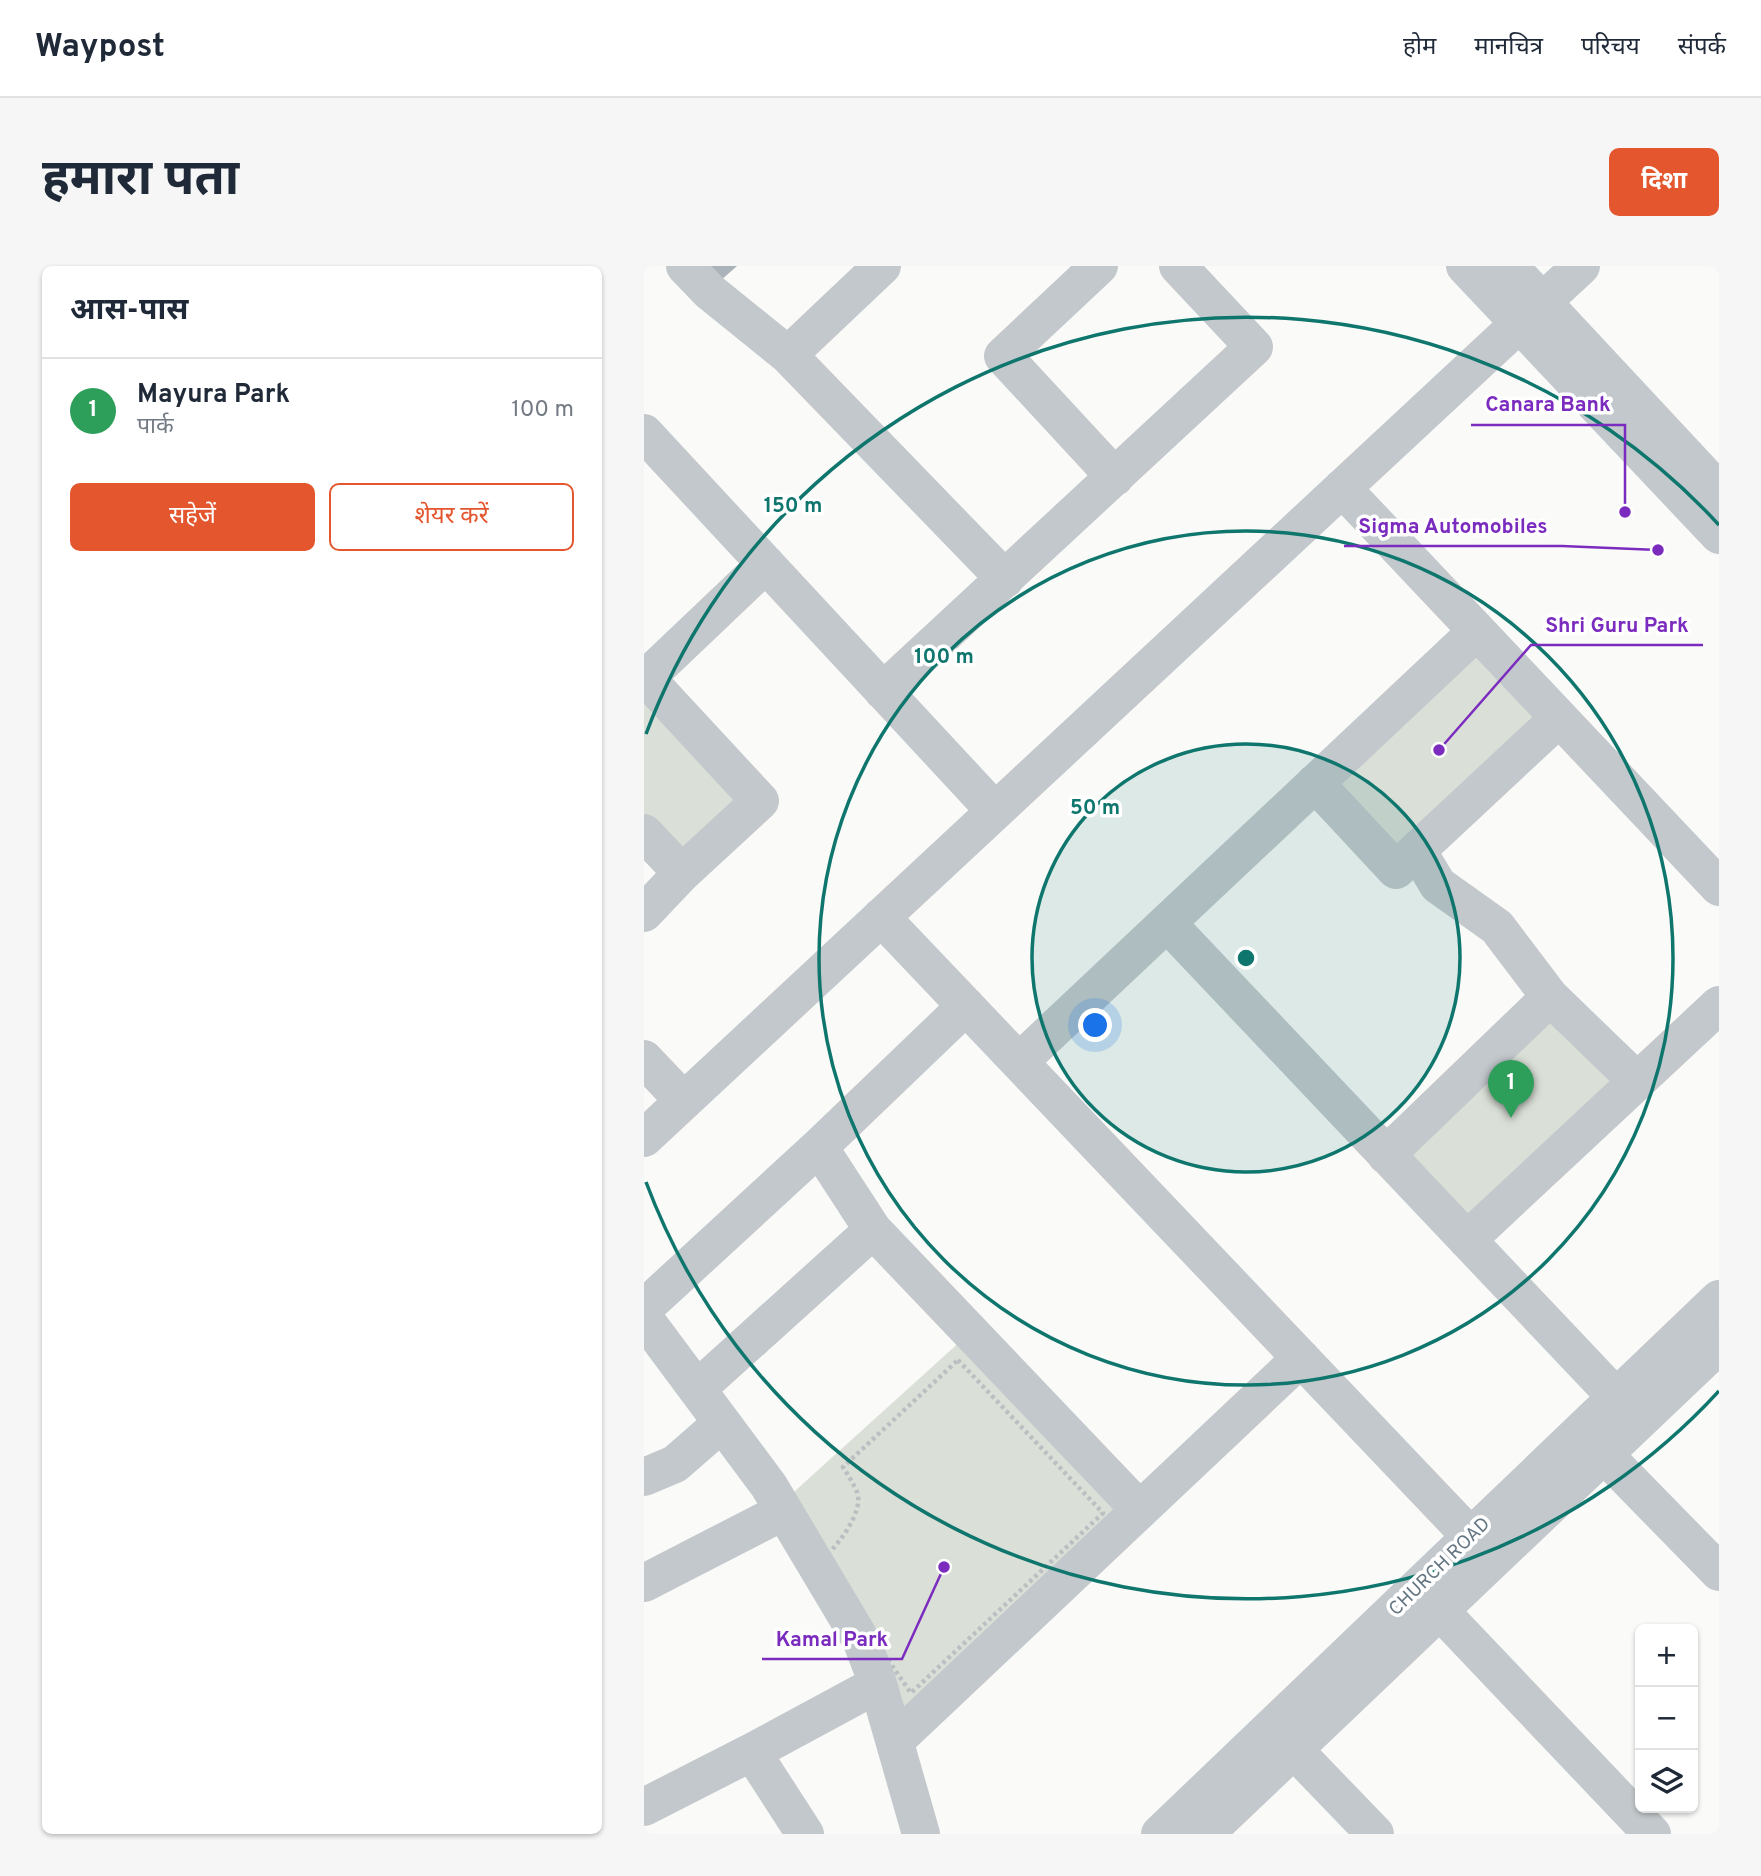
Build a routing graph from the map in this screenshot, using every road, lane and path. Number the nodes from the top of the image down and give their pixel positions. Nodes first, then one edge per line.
1 (685, 266) edge
2 (881, 266) edge
3 (1099, 266) edge
4 (1178, 266) edge
5 (1465, 266) edge
6 (1509, 266) edge
7 (1581, 266) edge
8 (1531, 313) junction
9 (788, 355) junction
10 (644, 433) edge
11 (1115, 477) junction
12 (1342, 488) junction
13 (1719, 491) edge
14 (1719, 534) edge
15 (766, 564) junction
16 (1005, 579) junction
17 (1477, 631) junction
18 (645, 679) edge
19 (883, 691) junction
20 (1559, 718) junction
21 (1315, 783) junction
22 (995, 811) junction
23 (644, 833) edge
24 (1417, 850) junction
25 (682, 873) junction
26 (1719, 887) edge
27 (644, 913) edge
28 (881, 917) junction
29 (1167, 923) junction
30 (1550, 997) junction
31 (1719, 1005) edge
32 (966, 1006) junction
33 (644, 1059) edge
34 (1019, 1062) junction
35 (1637, 1082) junction
36 (684, 1101) junction
37 (644, 1138) edge
38 (819, 1147) junction
39 (1387, 1155) junction
40 (873, 1230) junction
41 (1467, 1240) junction
42 (1719, 1299) edge
43 (644, 1308) edge
44 (644, 1318) edge
45 (1719, 1345) edge
46 (1301, 1358) junction
47 (697, 1389) junction
48 (1628, 1410) junction
49 (722, 1423) junction
50 (1593, 1443) junction
51 (644, 1477) edge
52 (784, 1511) junction
53 (1121, 1511) junction
54 (1482, 1549) junction
55 (1719, 1572) edge
56 (644, 1583) edge
57 (1429, 1600) junction
58 (878, 1684) junction
59 (895, 1741) junction
60 (1294, 1750) junction
61 (752, 1752) junction
62 (644, 1807) edge
63 (805, 1834) edge
64 (921, 1834) edge
65 (1160, 1834) edge
66 (1205, 1834) edge
67 (1375, 1834) edge
68 (1652, 1834) edge

1 - 9 street
2 - 9 street
3 - 11 street
4 - 11 street
5 - 8 street
6 - 8 street
7 - 8 street
8 - 12 street
8 - 13 street
8 - 14 street
9 - 16 street
10 - 15 street
11 - 16 street
12 - 17 street
12 - 22 street
15 - 18 street
15 - 19 street
16 - 19 street
17 - 20 street
17 - 21 street
18 - 25 street
19 - 22 street
20 - 24 street
20 - 26 street
21 - 24 street
21 - 29 street
22 - 28 street
23 - 25 street
24 - 30 street
25 - 27 street
28 - 32 street
28 - 36 street
29 - 34 street
29 - 39 street
30 - 35 street
30 - 39 street
31 - 35 street
32 - 34 street
32 - 38 street
33 - 36 street
34 - 46 street
35 - 41 street
36 - 37 street
38 - 40 street
38 - 43 street
39 - 41 street
40 - 47 street
40 - 53 street
41 - 48 street
42 - 48 street, CHURCH ROAD
44 - 47 street
45 - 48 street, CHURCH ROAD
46 - 53 street
46 - 54 street
47 - 49 street
48 - 50 street, CHURCH ROAD
49 - 51 street
49 - 52 street
50 - 54 street, CHURCH ROAD
50 - 55 street
52 - 56 street
52 - 58 street
53 - 53 path
53 - 59 street
54 - 57 street, CHURCH ROAD
57 - 60 street, CHURCH ROAD
57 - 65 street, CHURCH ROAD
57 - 68 street
58 - 59 street
58 - 61 street
59 - 64 street
60 - 66 street, CHURCH ROAD
60 - 67 street
61 - 62 street
61 - 63 street

